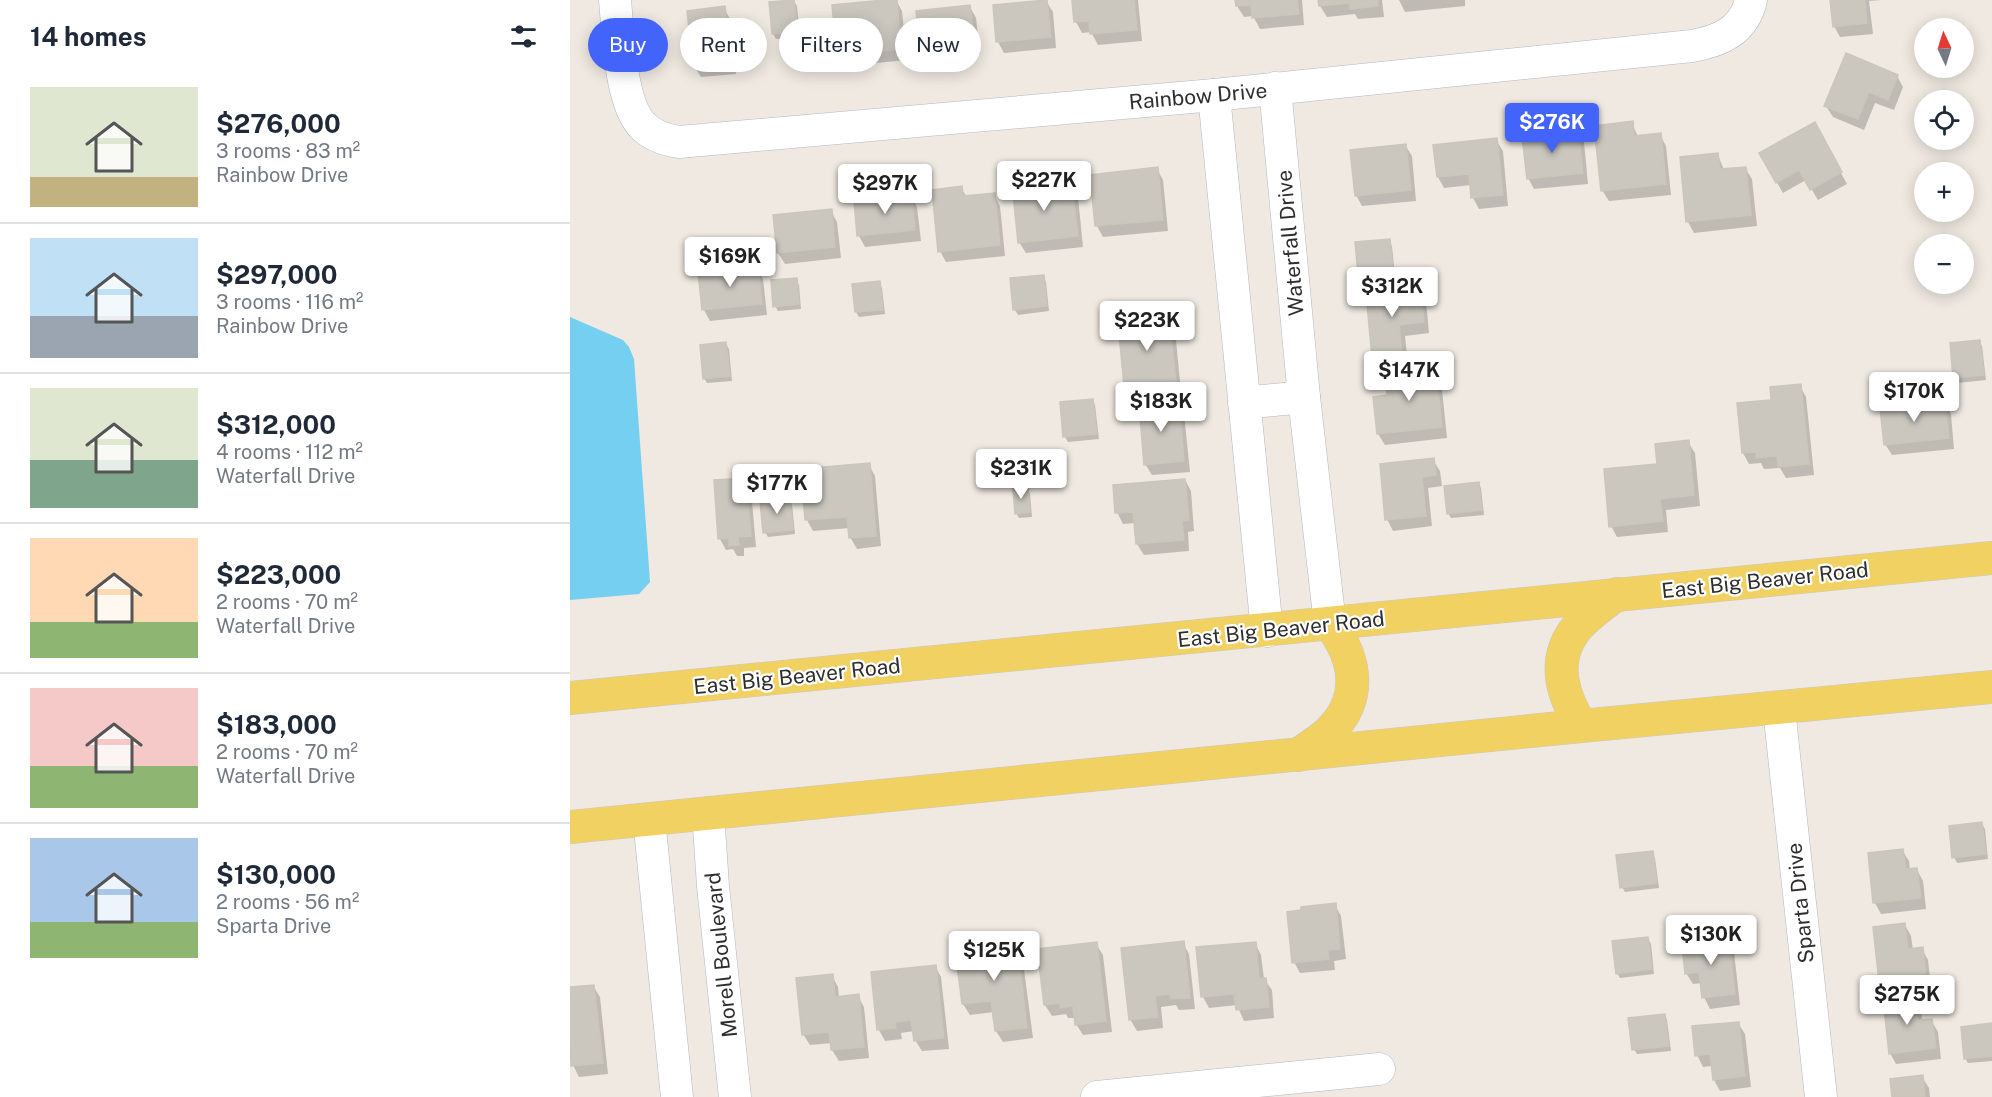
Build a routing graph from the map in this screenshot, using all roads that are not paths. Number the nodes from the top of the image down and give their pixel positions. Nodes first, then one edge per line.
1 (615, 0) edge
2 (1751, 0) edge
3 (1275, 88) junction
4 (1214, 95) junction
5 (1304, 397) junction
6 (1244, 403) junction
7 (1992, 558) edge
8 (1617, 594) junction
9 (1330, 624) junction
10 (1267, 631) junction
11 (1992, 687) edge
12 (570, 698) edge
13 (1779, 708) junction
14 (1581, 726) junction
15 (1298, 755) junction
16 (708, 813) junction
17 (649, 819) junction
18 (570, 827) edge
19 (1379, 1069) dead end
20 (677, 1097) edge
21 (735, 1097) edge
22 (1097, 1097) edge
23 (1821, 1097) edge

1 - 4 street, Rainbow Drive
2 - 3 street, Rainbow Drive
3 - 4 street, Rainbow Drive
3 - 5 street, Waterfall Drive
4 - 6 street
5 - 6 street
5 - 9 street, Waterfall Drive
6 - 10 street
7 - 8 main road, East Big Beaver Road
8 - 9 main road, East Big Beaver Road
8 - 14 main road
9 - 10 main road, East Big Beaver Road
9 - 15 main road
10 - 12 main road, East Big Beaver Road
11 - 13 main road
13 - 14 main road
13 - 23 street, Sparta Drive
14 - 15 main road
15 - 16 main road
16 - 17 main road
16 - 21 street, Morell Boulevard
17 - 18 main road
17 - 20 street
19 - 22 street

